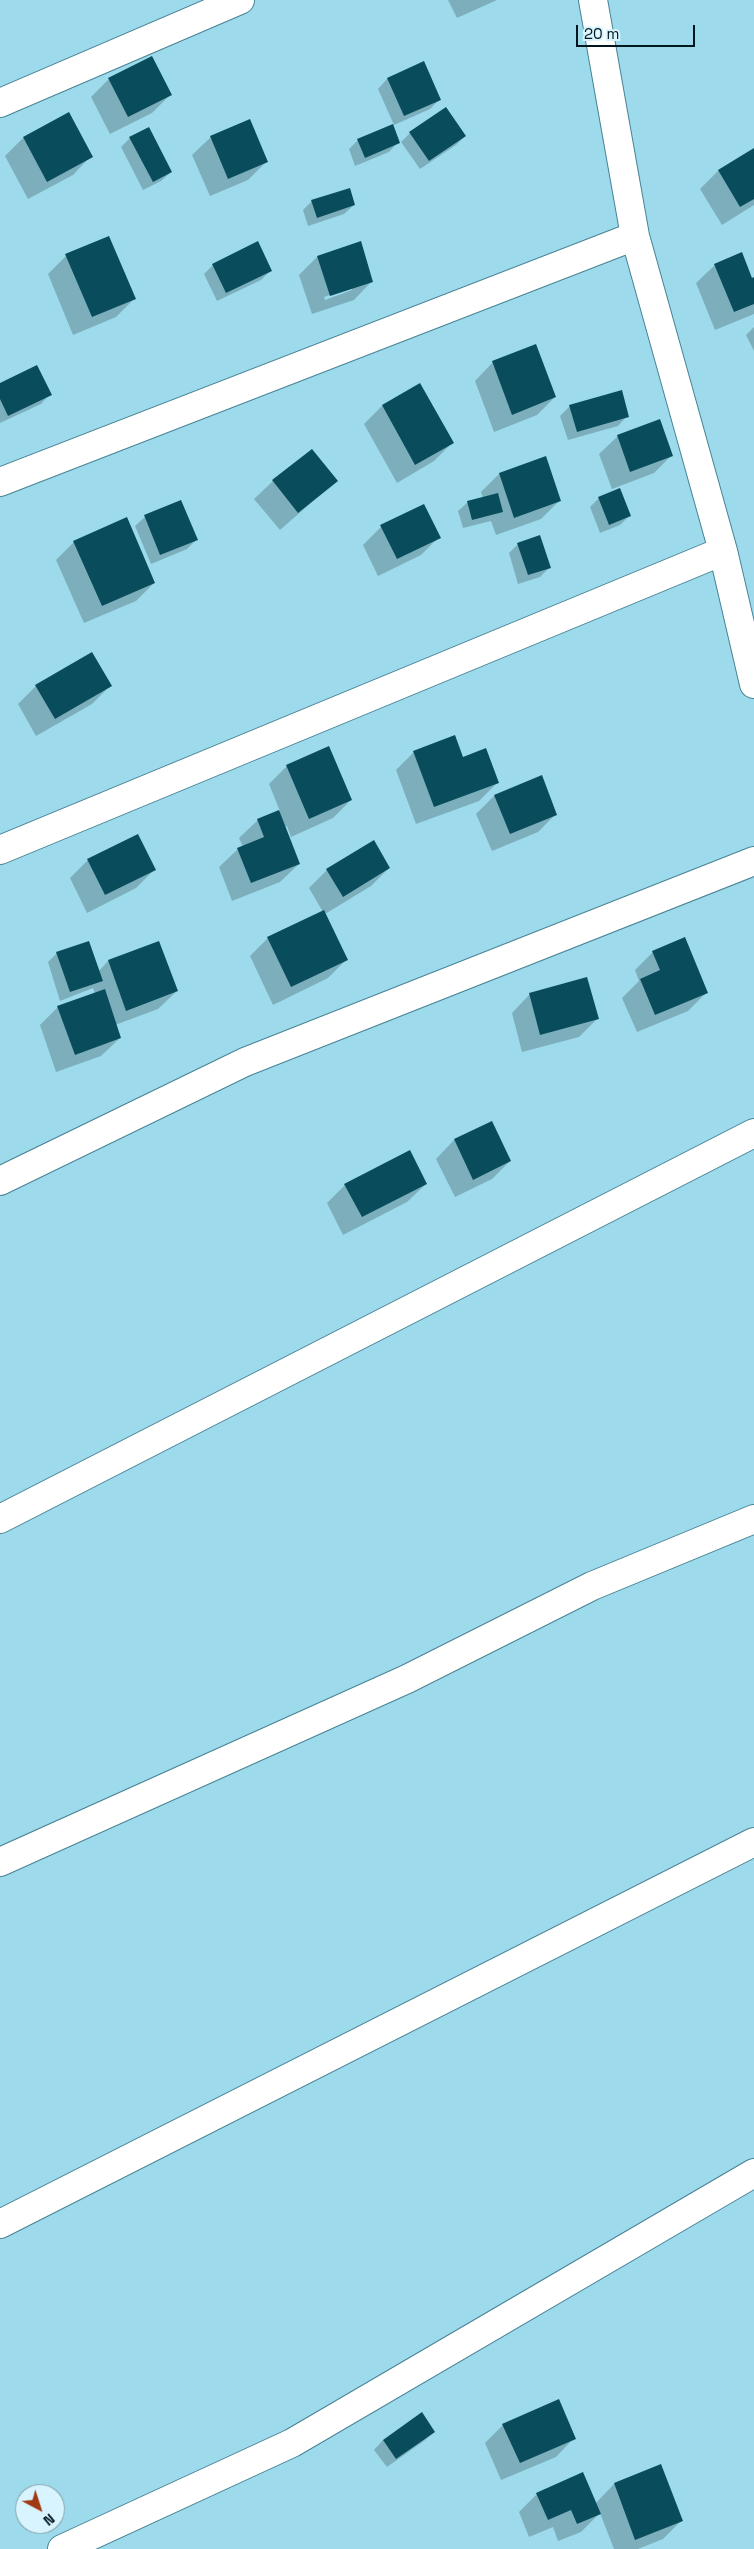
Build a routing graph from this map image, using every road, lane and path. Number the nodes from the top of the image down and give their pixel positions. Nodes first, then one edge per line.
1 (240, 0) edge
2 (593, 0) edge
3 (0, 102) edge
4 (635, 236) junction
5 (0, 482) edge
6 (722, 551) junction
7 (754, 684) edge
8 (0, 850) edge
9 (754, 861) edge
10 (754, 1133) edge
11 (0, 1181) edge
12 (0, 1519) edge
13 (754, 1519) edge
14 (754, 1842) edge
15 (0, 1862) edge
16 (754, 2173) edge
17 (754, 2187) edge
18 (722, 2191) junction
19 (0, 2224) edge
20 (62, 2549) edge

1 - 3 street
2 - 4 street
4 - 5 street
4 - 6 street
6 - 7 street
6 - 8 street
9 - 11 street
10 - 12 street
13 - 15 street
14 - 19 street
16 - 18 street
17 - 18 street
18 - 20 street

